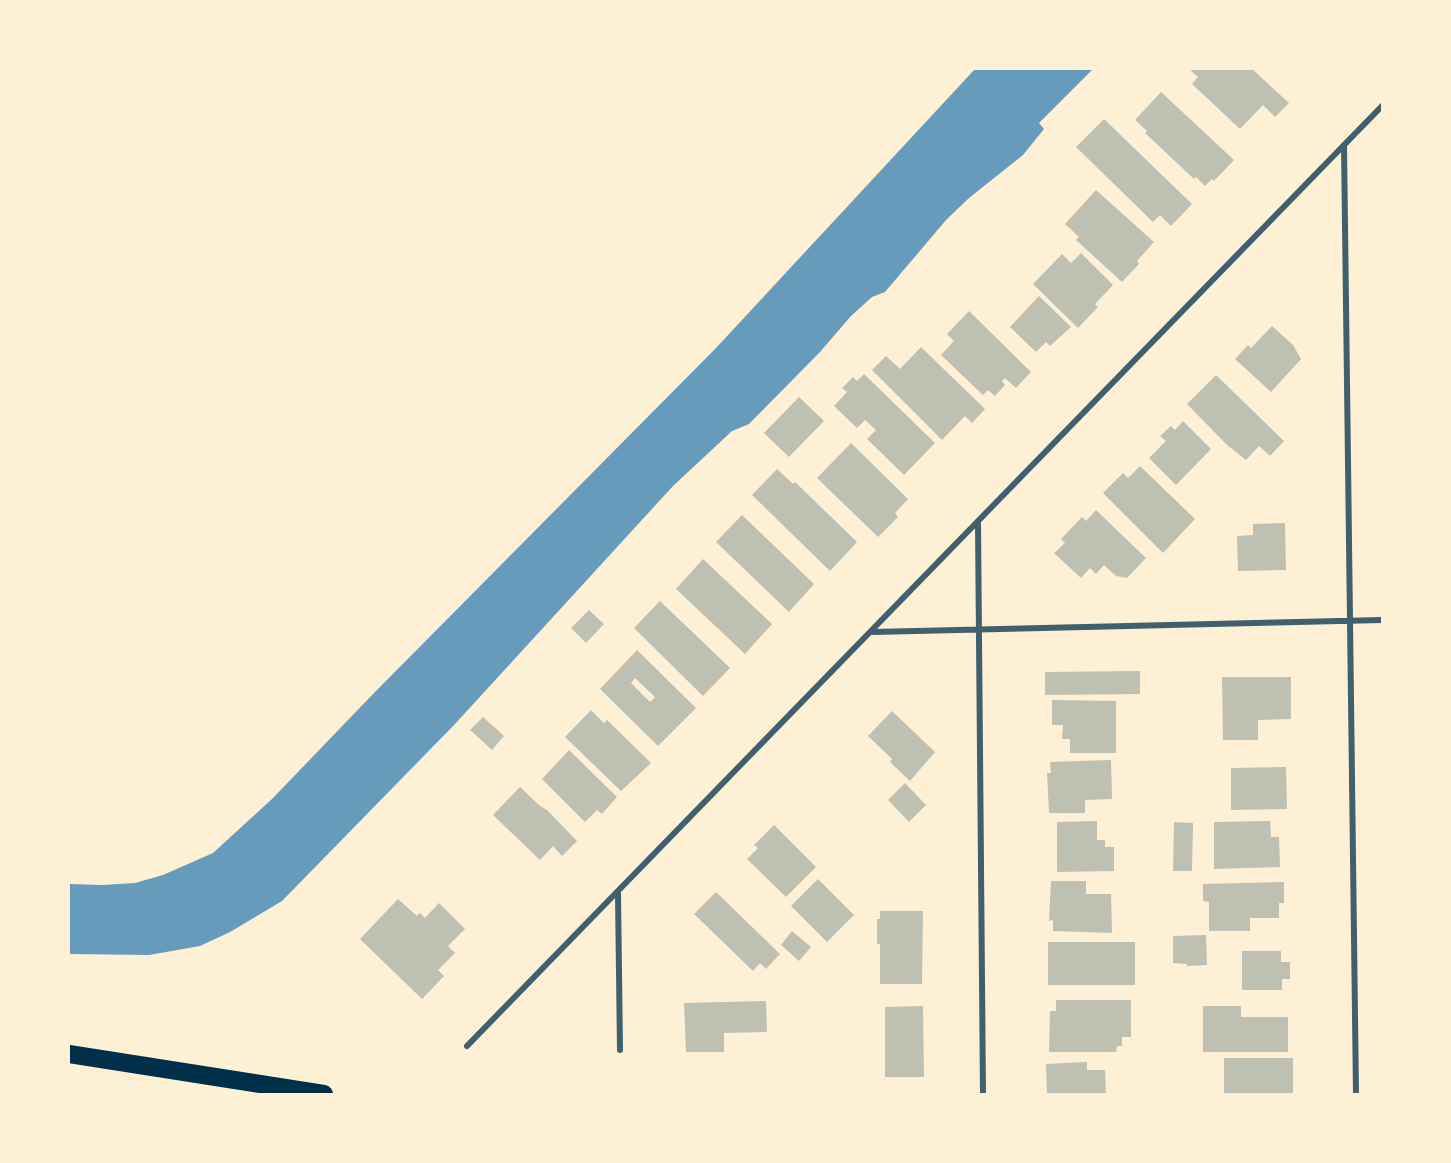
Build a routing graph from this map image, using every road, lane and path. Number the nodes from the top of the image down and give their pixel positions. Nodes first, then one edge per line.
1 (1382, 106) edge
2 (1344, 146) junction
3 (978, 523) junction
4 (1382, 620) edge
5 (1351, 621) junction
6 (980, 628) junction
7 (873, 632) junction
8 (618, 894) junction
9 (467, 1046) dead end
10 (620, 1050) dead end
11 (69, 1054) edge
12 (324, 1094) edge
13 (983, 1094) edge
14 (1356, 1094) edge

1 - 2 street
2 - 3 street
2 - 5 street
3 - 6 street
3 - 7 street
4 - 5 street
5 - 6 street
5 - 14 street
6 - 7 street
6 - 13 street
7 - 8 street
8 - 9 street
8 - 10 street
11 - 12 highway

